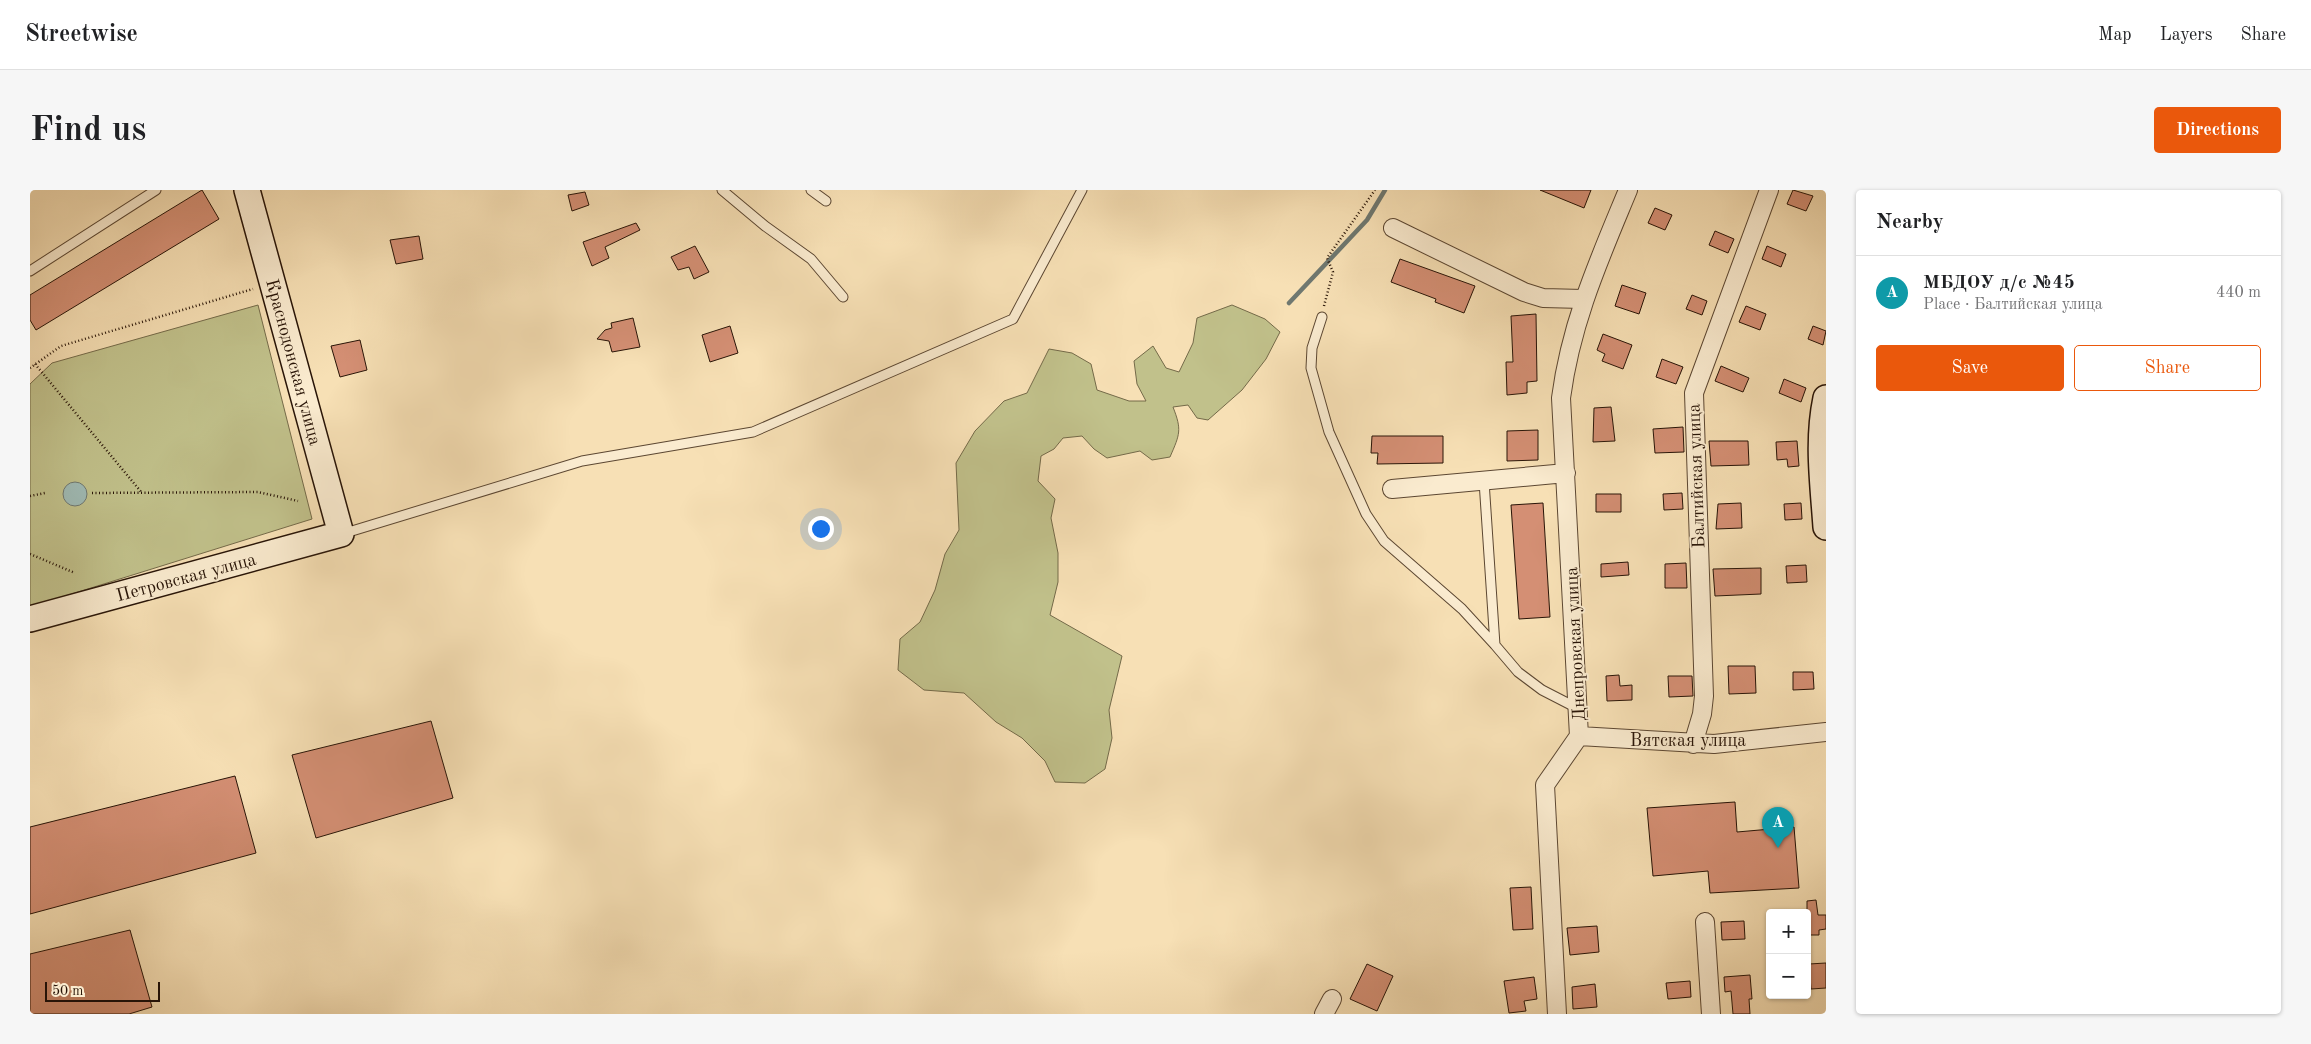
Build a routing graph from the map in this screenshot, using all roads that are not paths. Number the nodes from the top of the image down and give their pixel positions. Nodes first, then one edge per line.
1 (156, 190) edge
2 (247, 190) edge
3 (722, 190) edge
4 (811, 190) edge
5 (1082, 190) edge
6 (1628, 190) edge
7 (1769, 190) edge
8 (826, 201) dead end
9 (1394, 228) dead end
10 (30, 271) edge
11 (843, 297) dead end
12 (1583, 299) junction
13 (1322, 317) road end
14 (1826, 398) edge
15 (1566, 473) junction
16 (1484, 480) junction
17 (1392, 489) dead end
18 (1826, 527) edge
19 (341, 534) junction
20 (30, 620) edge
21 (1495, 645) junction
22 (1579, 709) junction
23 (1826, 732) edge
24 (1579, 736) junction
25 (1693, 744) junction
26 (1705, 922) dead end
27 (1556, 1014) edge
28 (1712, 1014) edge

1 - 10 lane
2 - 19 street, Краснодонская улица
3 - 11 lane
4 - 8 lane
5 - 19 lane
6 - 12 street, Днепровская улица
7 - 25 street, Балтийская улица
9 - 12 street
12 - 15 street, Днепровская улица
13 - 21 lane
14 - 18 street
15 - 16 street
15 - 22 street, Днепровская улица
16 - 17 street
16 - 21 lane
19 - 20 street, Петровская улица
21 - 22 lane
22 - 24 street, Днепровская улица
23 - 25 street, Вятская улица
24 - 25 street, Вятская улица
24 - 27 street, Днепровская улица
26 - 28 street

